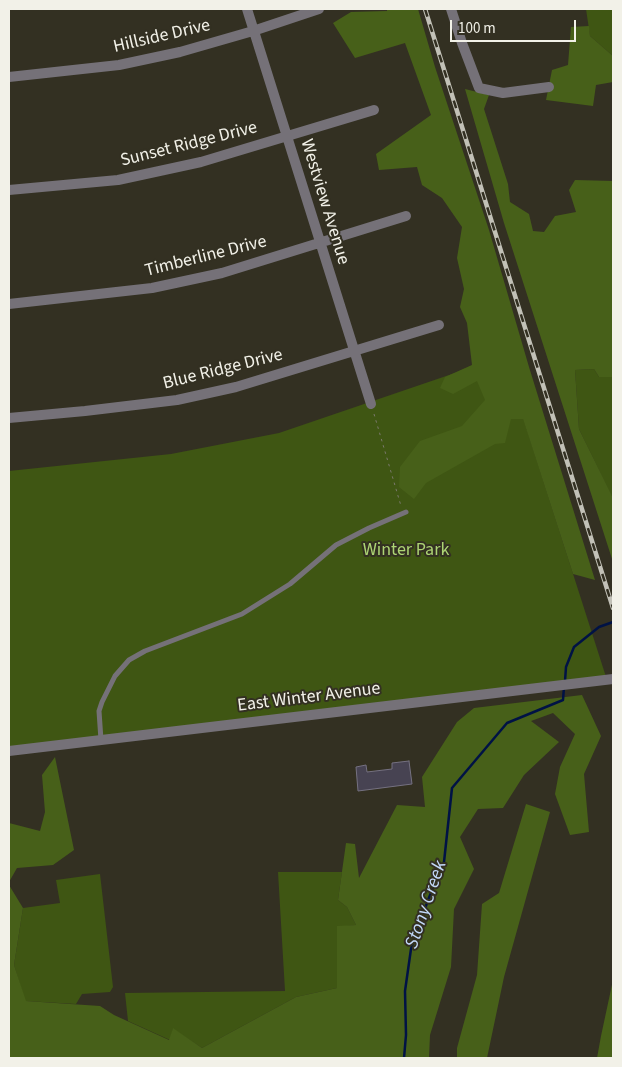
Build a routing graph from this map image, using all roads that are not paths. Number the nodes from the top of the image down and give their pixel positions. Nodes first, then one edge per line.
1 (247, 9) edge
2 (319, 9) edge
3 (451, 9) edge
4 (253, 31) junction
5 (9, 77) edge
6 (549, 87) dead end
7 (374, 110) dead end
8 (288, 136) junction
9 (9, 190) edge
10 (406, 216) dead end
11 (320, 244) junction
12 (9, 304) edge
13 (439, 324) dead end
14 (354, 352) junction
15 (371, 404) road end
16 (9, 418) edge
17 (406, 512) road end
18 (613, 679) edge
19 (101, 740) junction
20 (9, 751) edge

1 - 4 street, Westview Avenue
2 - 4 street, Hillside Drive
3 - 6 street
4 - 5 street, Hillside Drive
4 - 8 street, Westview Avenue
7 - 8 street, Sunset Ridge Drive
8 - 9 street, Sunset Ridge Drive
8 - 11 street, Westview Avenue
10 - 11 street, Timberline Drive
11 - 12 street, Timberline Drive
11 - 14 street, Westview Avenue
13 - 14 street, Blue Ridge Drive
14 - 15 street, Westview Avenue
14 - 16 street, Blue Ridge Drive
17 - 19 lane
18 - 19 street, East Winter Avenue
19 - 20 street, East Winter Avenue

